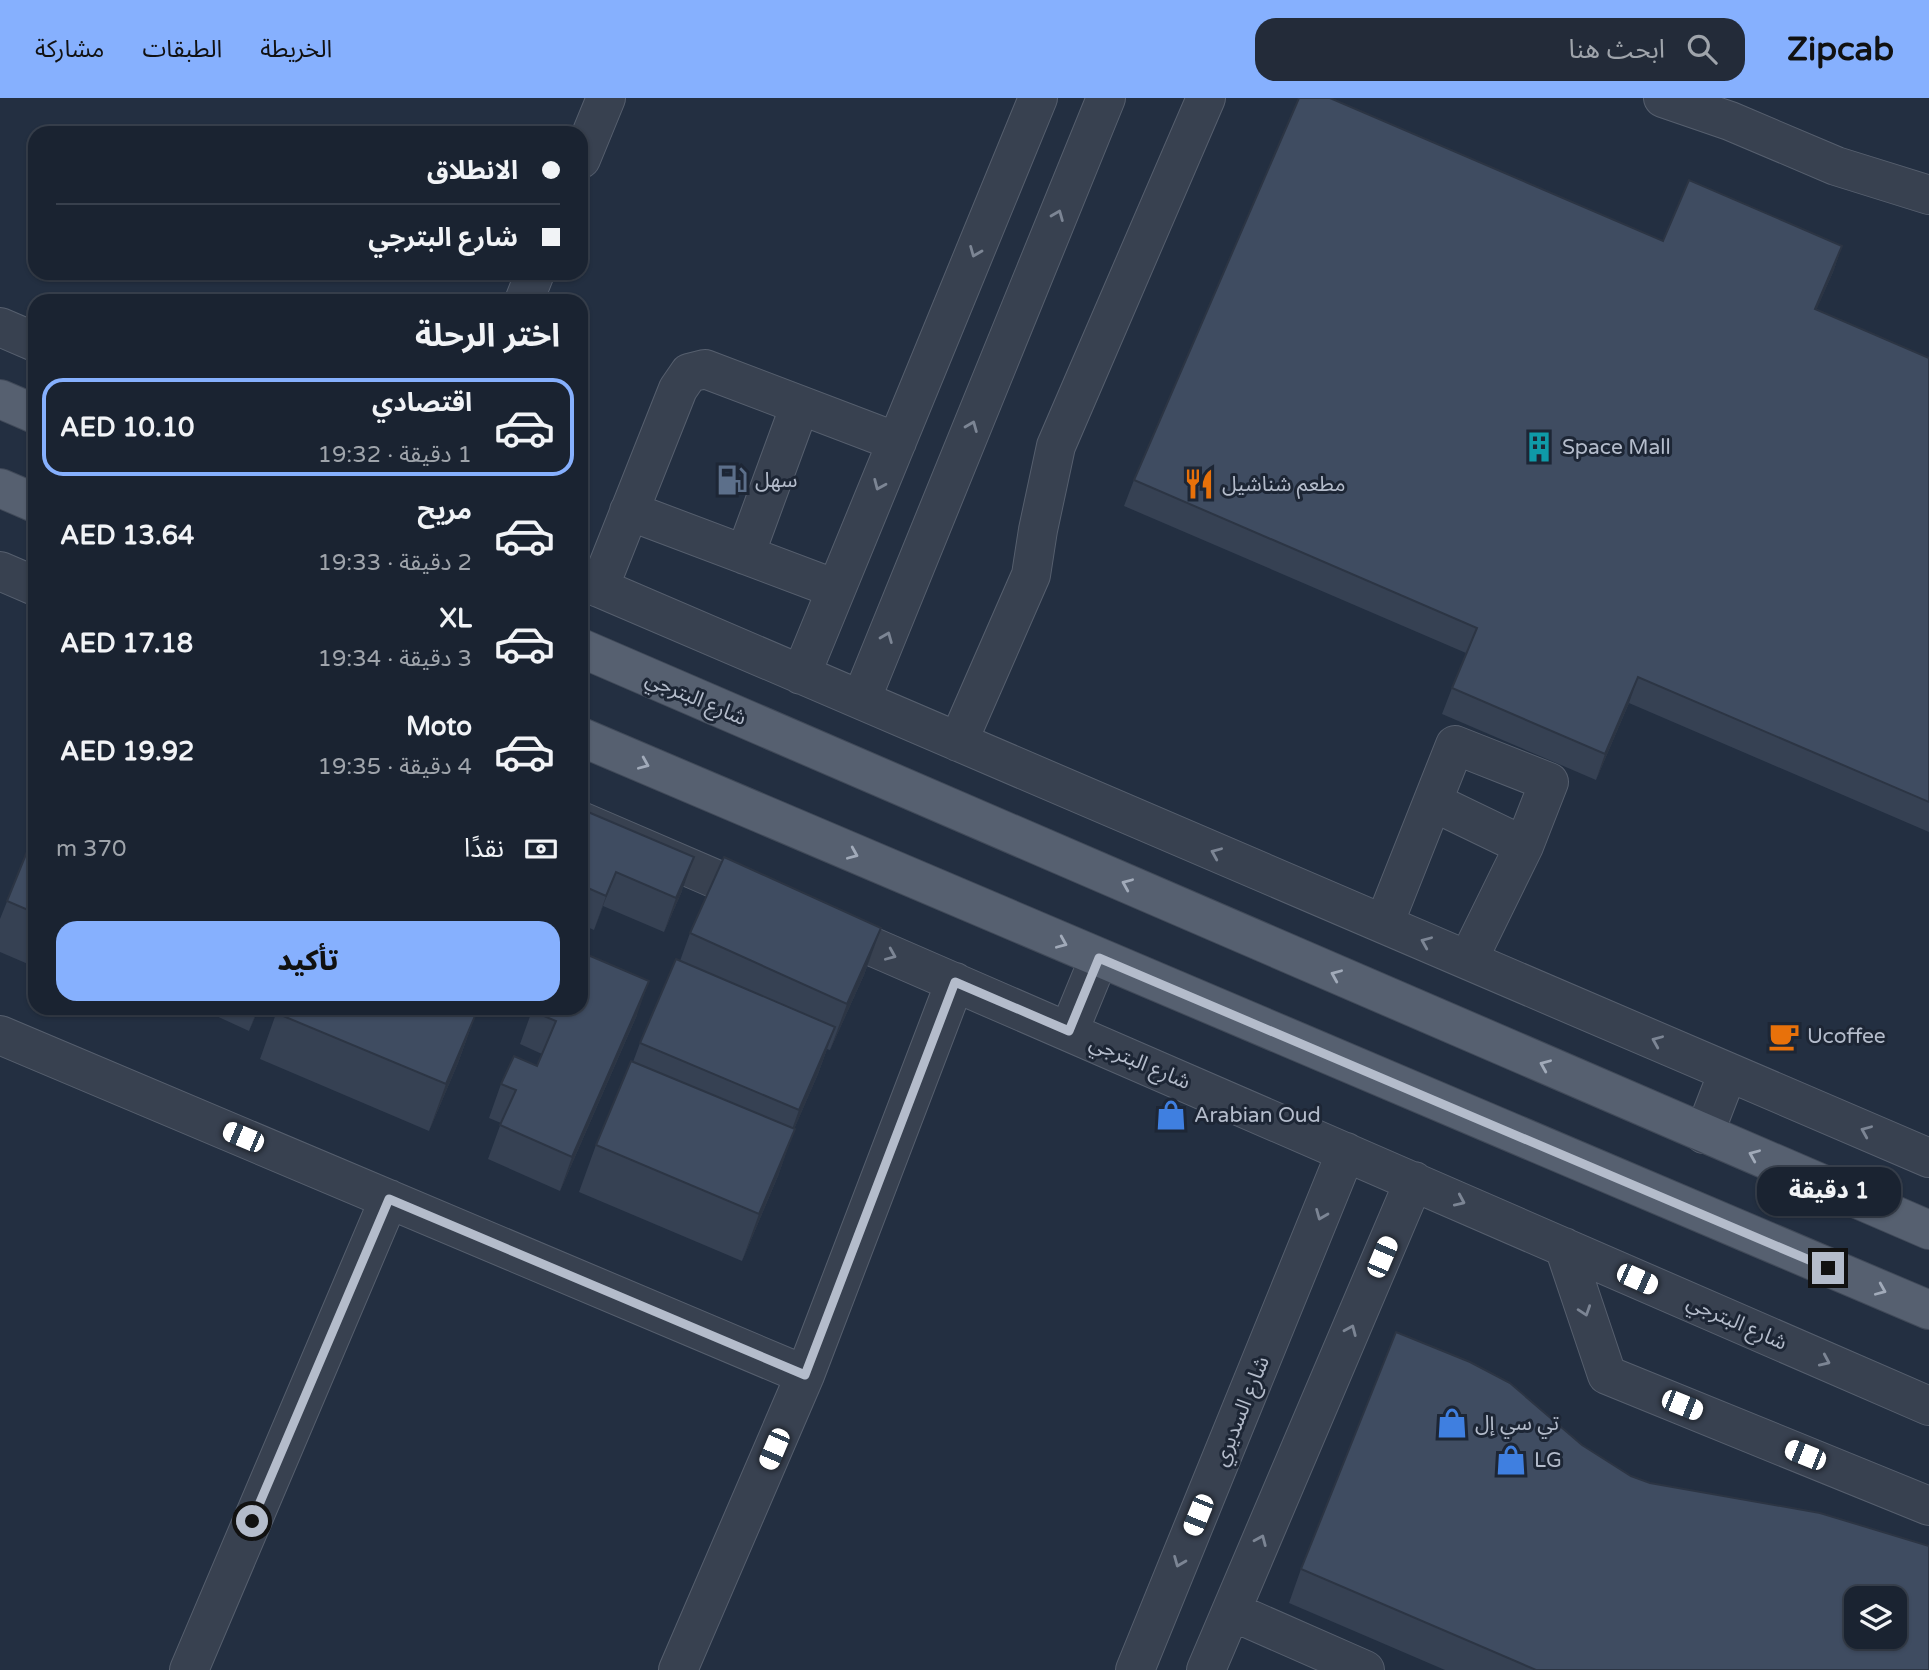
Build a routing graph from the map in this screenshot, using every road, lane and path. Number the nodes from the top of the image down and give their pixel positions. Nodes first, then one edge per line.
1 (1038, 98) edge
2 (1106, 98) edge
3 (1206, 98) edge
4 (1663, 98) edge
5 (602, 99) edge
6 (588, 139) edge
7 (1929, 195) edge
8 (0, 327) edge
9 (28, 339) edge
10 (0, 399) edge
11 (800, 405) junction
12 (28, 411) edge
13 (897, 442) junction
14 (0, 488) edge
15 (28, 500) edge
16 (629, 511) junction
17 (745, 555) junction
18 (0, 571) edge
19 (28, 583) edge
20 (590, 584) edge
21 (836, 589) junction
22 (588, 651) edge
23 (801, 675) junction
24 (861, 700) junction
25 (588, 740) edge
26 (958, 742) junction
27 (1433, 802) junction
28 (588, 824) edge
29 (1524, 846) junction
30 (1384, 924) junction
31 (1099, 958) junction
32 (1468, 960) junction
33 (955, 982) junction
34 (1069, 1031) junction
35 (0, 1035) edge
36 (1728, 1072) junction
37 (1704, 1134) junction
38 (1346, 1152) junction
39 (1929, 1158) edge
40 (1414, 1181) junction
41 (389, 1199) junction
42 (1929, 1230) edge
43 (1564, 1247) junction
44 (1929, 1310) edge
45 (805, 1375) junction
46 (1929, 1406) edge
47 (1929, 1506) edge
48 (1231, 1611) junction
49 (189, 1670) edge
50 (678, 1670) edge
51 (1135, 1670) edge
52 (1206, 1670) edge
53 (1365, 1670) edge

1 -> 13 street
24 -> 2 street
3 - 26 street
4 - 7 street
5 - 6 street
8 - 9 street
10 - 12 main road
11 - 13 street
11 - 16 street
11 - 17 street
13 -> 21 street
14 - 15 main road
16 - 17 street
16 - 20 street
17 - 21 street
18 - 19 street
20 - 23 street
21 - 23 street
37 -> 22 main road, شارع البترجي
23 - 24 street
24 - 26 street
25 -> 31 main road
30 -> 26 street
27 - 29 street
27 - 29 street
27 - 30 street
28 -> 33 street, شارع البترجي
29 - 32 street
32 -> 30 street
31 - 34 street
31 -> 44 main road
36 -> 32 street
33 - 34 street, شارع البترجي
33 - 45 street
34 - 38 street, شارع البترجي
35 - 41 street
36 - 37 street
39 -> 36 street
42 -> 37 main road, شارع البترجي
38 - 40 street, شارع البترجي
38 -> 51 street, شارع السديري
40 -> 43 street, شارع البترجي
48 -> 40 street
41 - 45 street
41 - 49 street
43 -> 46 street, شارع البترجي
43 -> 47 street
45 - 50 street
48 - 52 street
48 - 53 street

